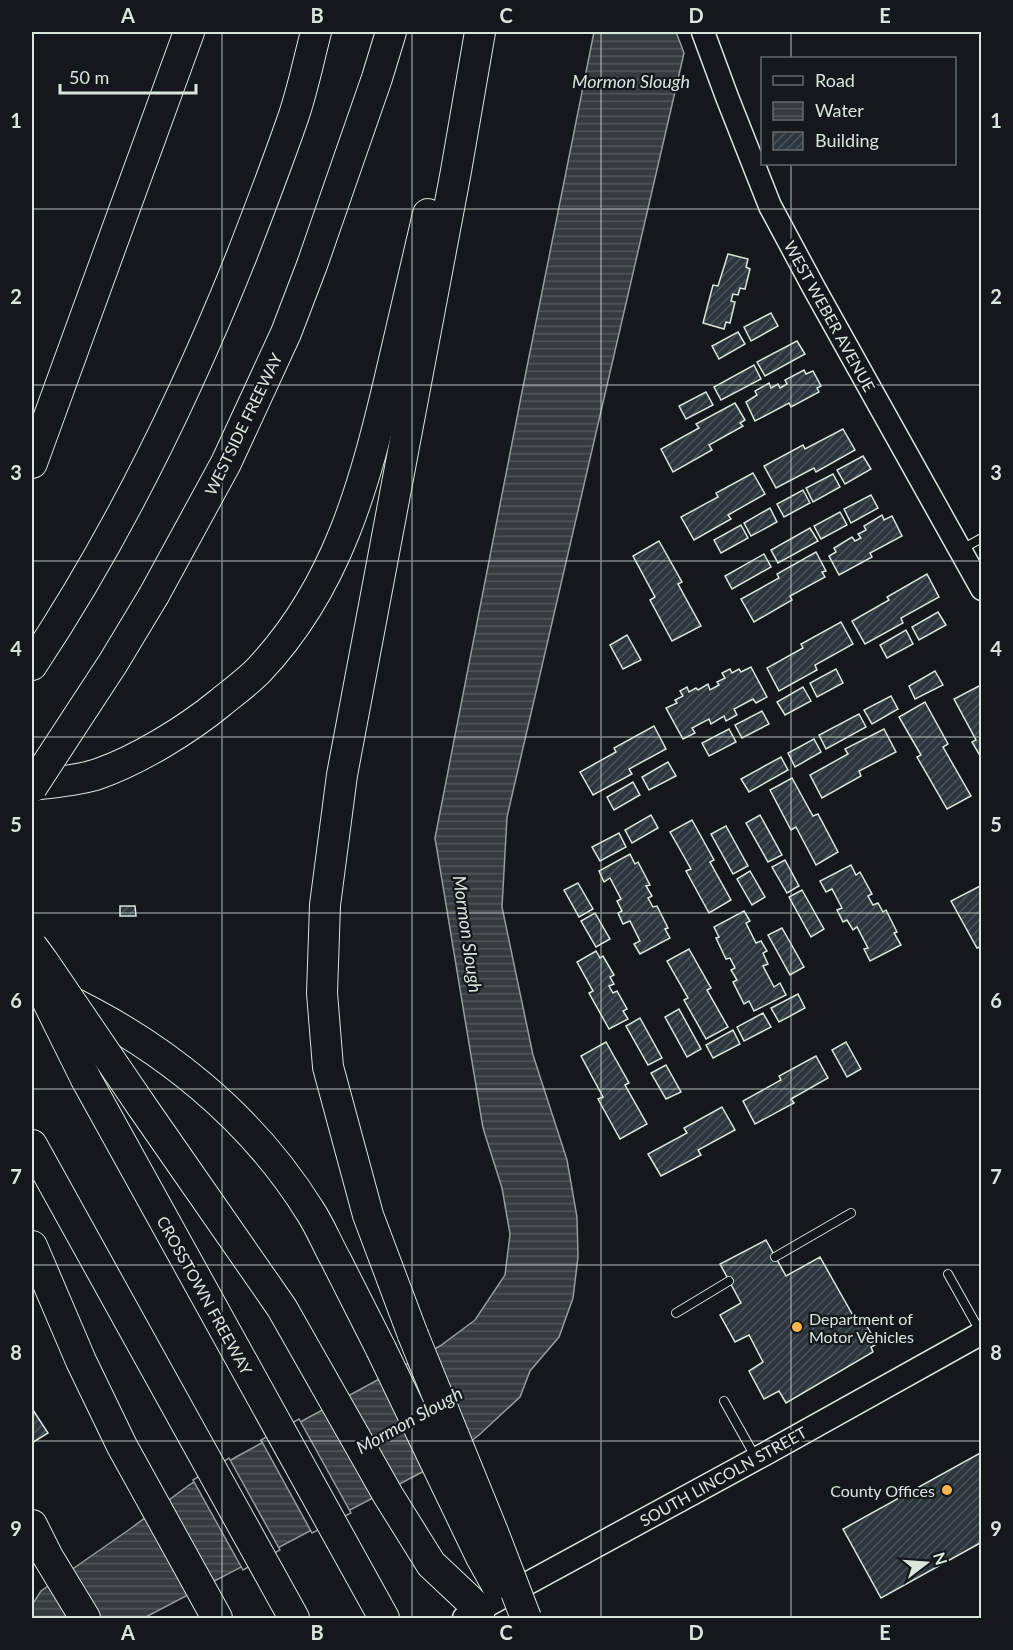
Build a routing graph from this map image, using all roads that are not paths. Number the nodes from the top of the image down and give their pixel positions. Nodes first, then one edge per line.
1 (189, 32) edge
2 (316, 32) edge
3 (391, 32) edge
4 (466, 32) edge
5 (480, 32) edge
6 (703, 32) edge
7 (32, 464) edge
8 (981, 538) edge
9 (960, 550) junction
10 (981, 589) edge
11 (32, 665) edge
12 (32, 786) edge
13 (32, 946) edge
14 (32, 969) edge
15 (32, 985) edge
16 (32, 1145) edge
17 (851, 1213) dead end
18 (32, 1246) edge
19 (775, 1257) dead end
20 (948, 1274) dead end
21 (729, 1281) dead end
22 (675, 1312) dead end
23 (981, 1333) edge
24 (724, 1401) dead end
25 (756, 1459) junction
26 (32, 1525) edge
27 (211, 1608) edge
28 (480, 1616) edge
29 (85, 1618) edge
30 (294, 1618) edge
31 (384, 1618) edge
32 (515, 1618) edge
33 (526, 1618) edge

1 - 7 highway
2 - 11 highway
3 - 12 highway, WESTSIDE FREEWAY, bridge
4 - 12 highway
5 - 33 highway, bridge
6 - 9 street, WEST WEBER AVENUE
8 - 9 lane
9 - 10 street, WEST WEBER AVENUE
13 - 28 highway, bridge
14 - 31 highway, CROSSTOWN FREEWAY, bridge
15 - 32 highway, bridge
16 - 30 highway
17 - 19 lane
18 - 27 highway
20 - 23 lane
21 - 22 lane
23 - 25 street, SOUTH LINCOLN STREET
24 - 25 lane
25 - 28 street, SOUTH LINCOLN STREET
26 - 29 highway

